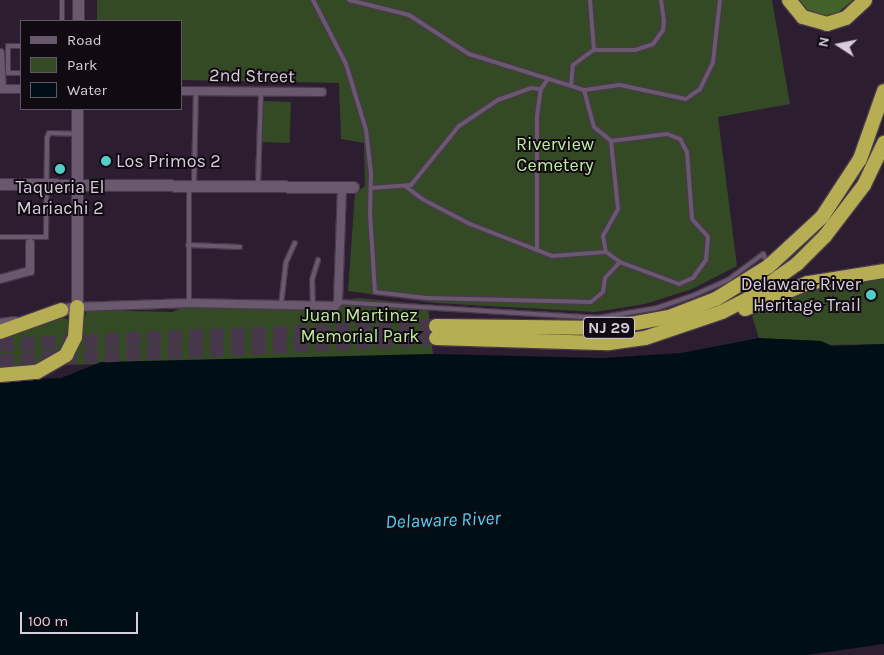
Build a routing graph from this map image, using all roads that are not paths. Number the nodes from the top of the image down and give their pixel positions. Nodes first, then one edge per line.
1 (62, 0) edge
2 (78, 0) edge
3 (312, 0) edge
4 (349, 0) edge
5 (590, 0) edge
6 (661, 0) edge
7 (720, 0) edge
8 (789, 0) edge
9 (865, 0) edge
10 (62, 20) edge
11 (78, 20) edge
12 (20, 46) edge
13 (594, 50) junction
14 (0, 53) edge
15 (20, 73) edge
16 (548, 79) junction
17 (571, 86) junction
18 (541, 88) junction
19 (1, 89) edge
20 (20, 89) edge
21 (584, 90) junction
22 (182, 91) edge
23 (196, 91) junction
24 (884, 91) edge
25 (261, 92) junction
26 (322, 92) dead end
27 (77, 110) edge
28 (78, 134) junction
29 (611, 140) junction
30 (884, 144) edge
31 (0, 184) edge
32 (77, 184) junction
33 (46, 185) junction
34 (192, 186) junction
35 (405, 186) junction
36 (258, 187) junction
37 (348, 187) joint
38 (371, 188) junction
39 (0, 237) edge
40 (30, 243) dead end
41 (295, 243) dead end
42 (188, 245) junction
43 (240, 247) dead end
44 (537, 250) junction
45 (606, 252) junction
46 (318, 260) dead end
47 (620, 262) junction
48 (769, 266) junction
49 (884, 271) edge
50 (0, 279) edge
51 (338, 302) junction
52 (189, 303) junction
53 (281, 305) junction
54 (313, 306) junction
55 (77, 307) junction
56 (61, 310) junction
57 (0, 323) edge
58 (694, 324) junction
59 (0, 332) edge
60 (0, 375) edge

1 - 10 lane
2 - 11 street
3 - 38 lane
4 - 16 lane
5 - 13 lane
6 - 13 lane
7 - 21 lane
8 - 9 highway
12 - 15 lane
13 - 17 lane
14 - 19 street
16 - 17 lane
16 - 18 lane
17 - 21 lane
18 - 35 lane
18 - 44 lane
19 - 20 street
21 - 29 lane
22 - 23 street, 2nd Street
23 - 25 street, 2nd Street
23 - 34 lane
24 - 48 highway, NJ 29
25 - 26 street, 2nd Street
25 - 36 lane
27 - 28 street
28 - 32 street
28 - 33 lane
29 - 45 lane
29 - 47 lane
30 - 58 highway, NJ 29
31 - 33 street
32 - 33 street
32 - 34 street
32 - 55 street
33 - 39 lane
34 - 36 street
34 - 42 lane
35 - 38 lane
35 - 44 lane
36 - 37 street
37 - 51 street
38 - 47 lane
40 - 50 street
41 - 53 lane
42 - 43 lane
42 - 52 lane
44 - 45 lane
45 - 47 lane
46 - 54 lane
48 - 51 lane
48 - 58 highway, NJ 29
49 - 58 highway
51 - 54 street
52 - 53 street
52 - 55 street
53 - 54 street
55 - 56 street
55 - 60 highway
56 - 57 street
56 - 59 highway

